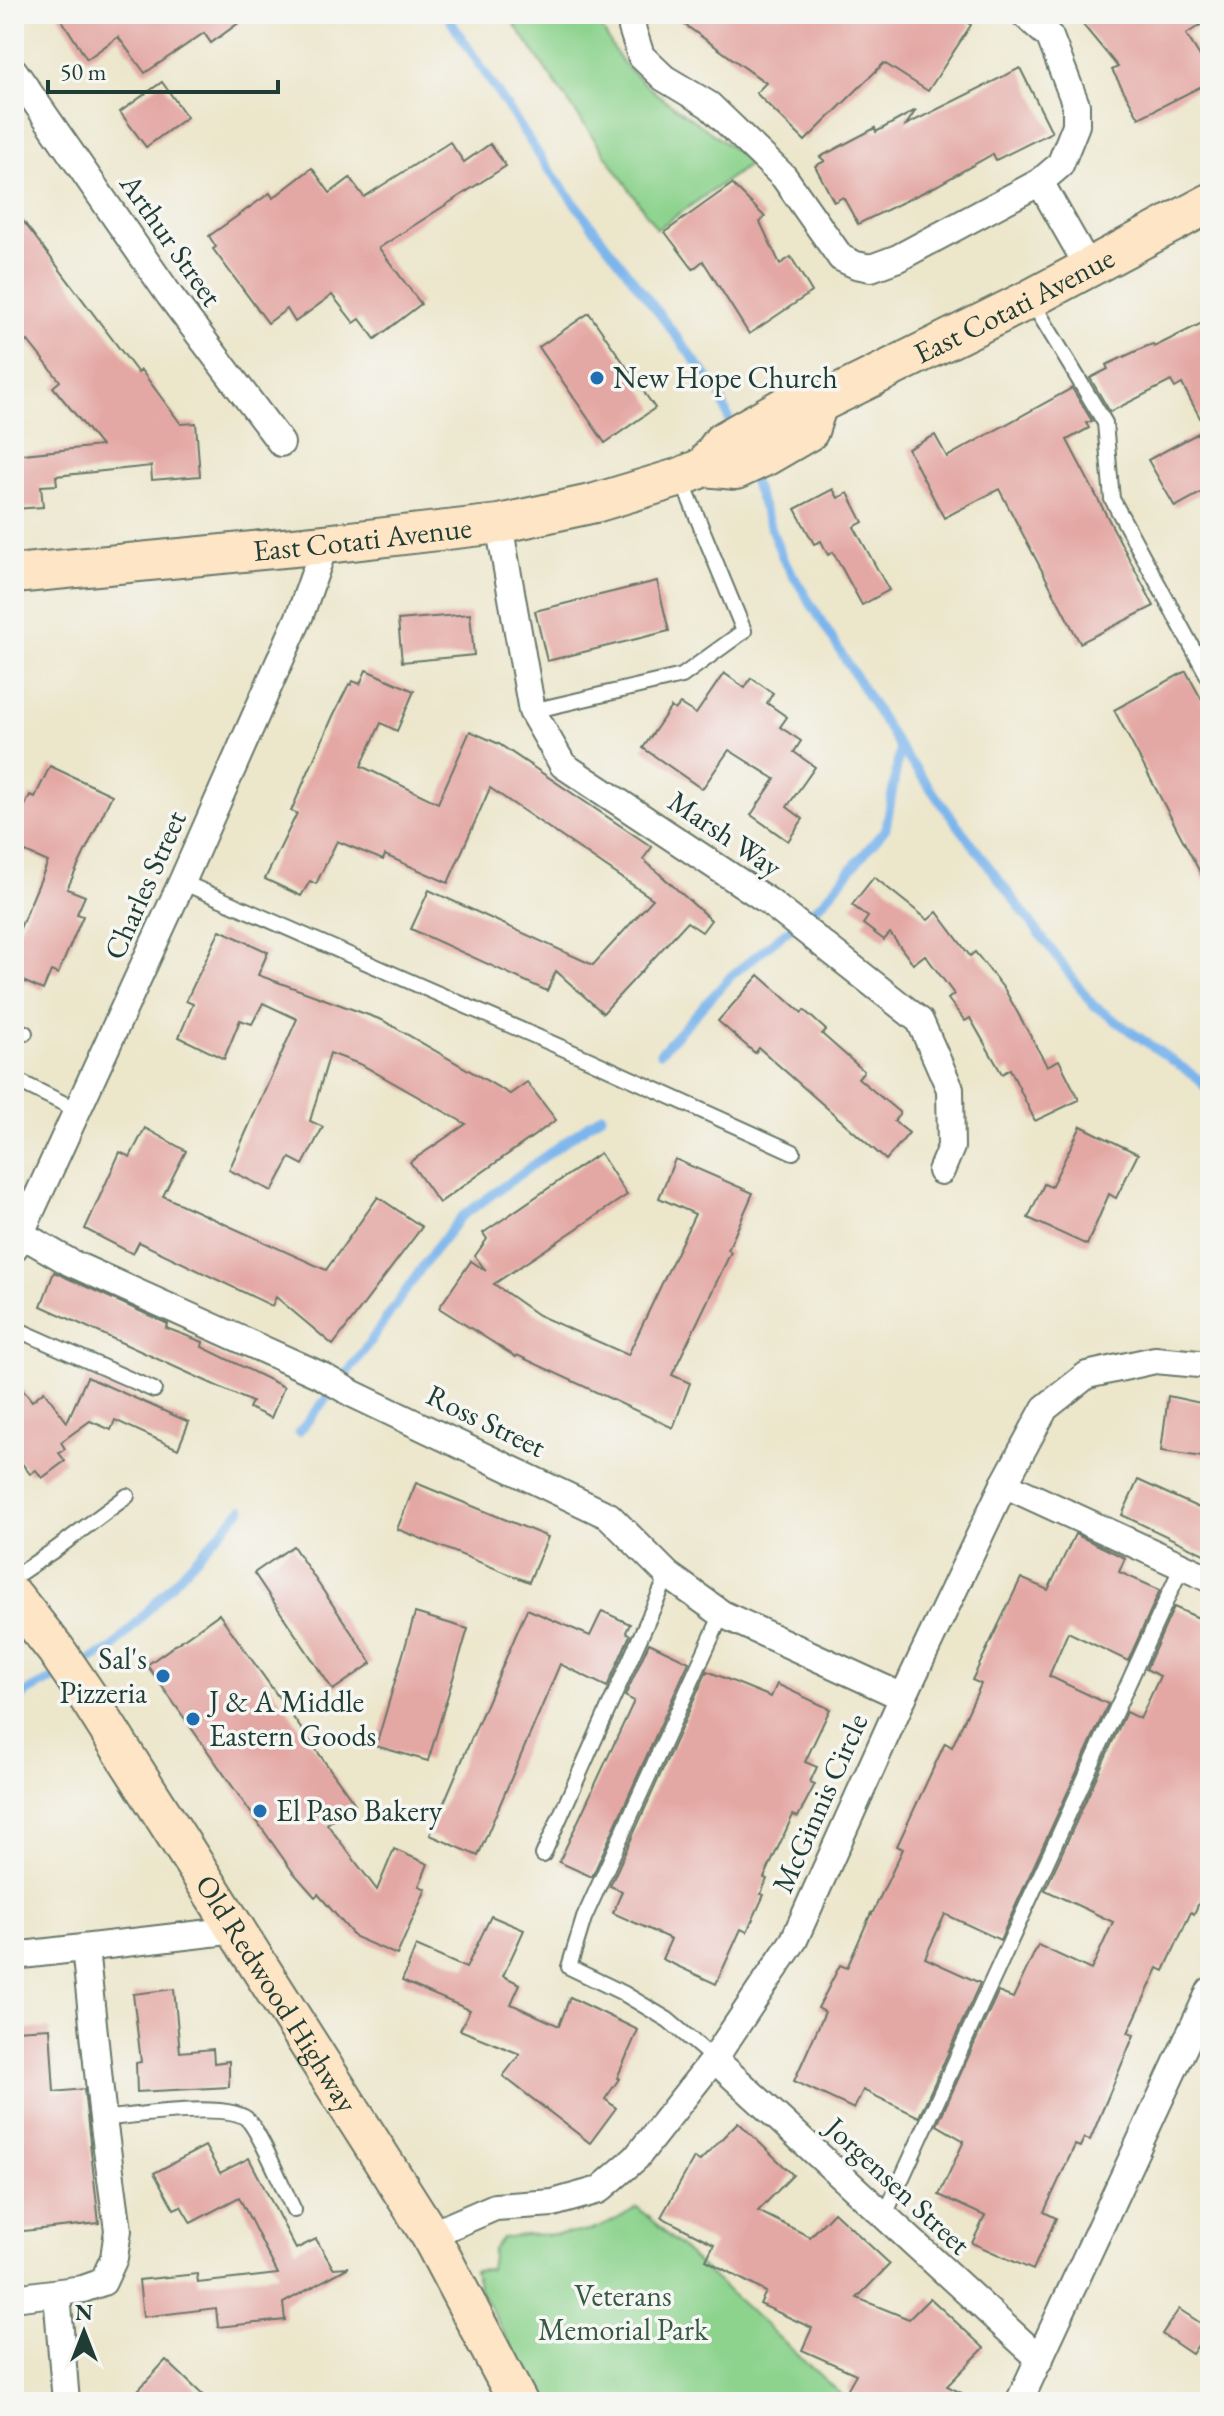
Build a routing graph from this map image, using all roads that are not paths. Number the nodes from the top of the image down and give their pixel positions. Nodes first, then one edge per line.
1 (633, 14) edge
2 (1024, 14) edge
3 (14, 71) edge
4 (1040, 182) junction
5 (1210, 203) edge
6 (1089, 268) junction
7 (1030, 299) junction
8 (281, 443) dead end
9 (693, 472) junction
10 (499, 524) junction
11 (325, 544) junction
12 (14, 574) edge
13 (1210, 680) edge
14 (532, 711) junction
15 (182, 882) junction
16 (14, 1079) edge
17 (77, 1110) junction
18 (793, 1152) dead end
19 (941, 1171) dead end
20 (17, 1241) edge
21 (14, 1328) edge
22 (1210, 1365) edge
23 (154, 1390) dead end
24 (1004, 1484) junction
25 (127, 1496) dead end
26 (1182, 1566) junction
27 (668, 1575) junction
28 (14, 1577) edge
29 (1210, 1579) edge
30 (14, 1597) edge
31 (722, 1614) junction
32 (903, 1697) junction
33 (543, 1855) dead end
34 (236, 1930) junction
35 (85, 1948) junction
36 (14, 1956) edge
37 (1210, 1991) edge
38 (714, 2059) junction
39 (103, 2119) junction
40 (294, 2210) dead end
41 (884, 2217) junction
42 (430, 2235) junction
43 (57, 2294) junction
44 (14, 2298) edge
45 (1040, 2359) junction
46 (66, 2402) edge
47 (518, 2402) edge
48 (1019, 2402) edge

1 - 4 street
2 - 4 street
3 - 8 street, Arthur Street
4 - 6 street
5 - 6 main road, East Cotati Avenue
6 - 7 main road, East Cotati Avenue
7 - 9 main road, East Cotati Avenue
7 - 13 lane
9 - 10 main road, East Cotati Avenue
9 - 14 lane
10 - 11 main road, East Cotati Avenue
10 - 14 street, Marsh Way
11 - 12 main road, East Cotati Avenue
11 - 15 street, Charles Street
14 - 19 street, Marsh Way
15 - 17 street, Charles Street
15 - 18 lane
16 - 17 lane
17 - 20 street, Charles Street
20 - 27 street, Ross Street
21 - 23 lane
22 - 24 street, McGinnis Circle
24 - 26 street
24 - 32 street, McGinnis Circle
25 - 28 lane
26 - 29 street
26 - 41 lane
27 - 31 street, Ross Street
27 - 33 lane
30 - 34 main road, Old Redwood Highway
31 - 32 street, Ross Street
31 - 38 lane
32 - 38 street, McGinnis Circle
34 - 35 street
34 - 42 main road, Old Redwood Highway
35 - 36 street
35 - 39 street
37 - 45 street
38 - 41 street, Jorgensen Street
38 - 42 street, McGinnis Circle
39 - 40 lane
39 - 43 street
41 - 45 street, Jorgensen Street
42 - 47 main road, Old Redwood Highway
43 - 44 street
43 - 46 street
45 - 48 street

